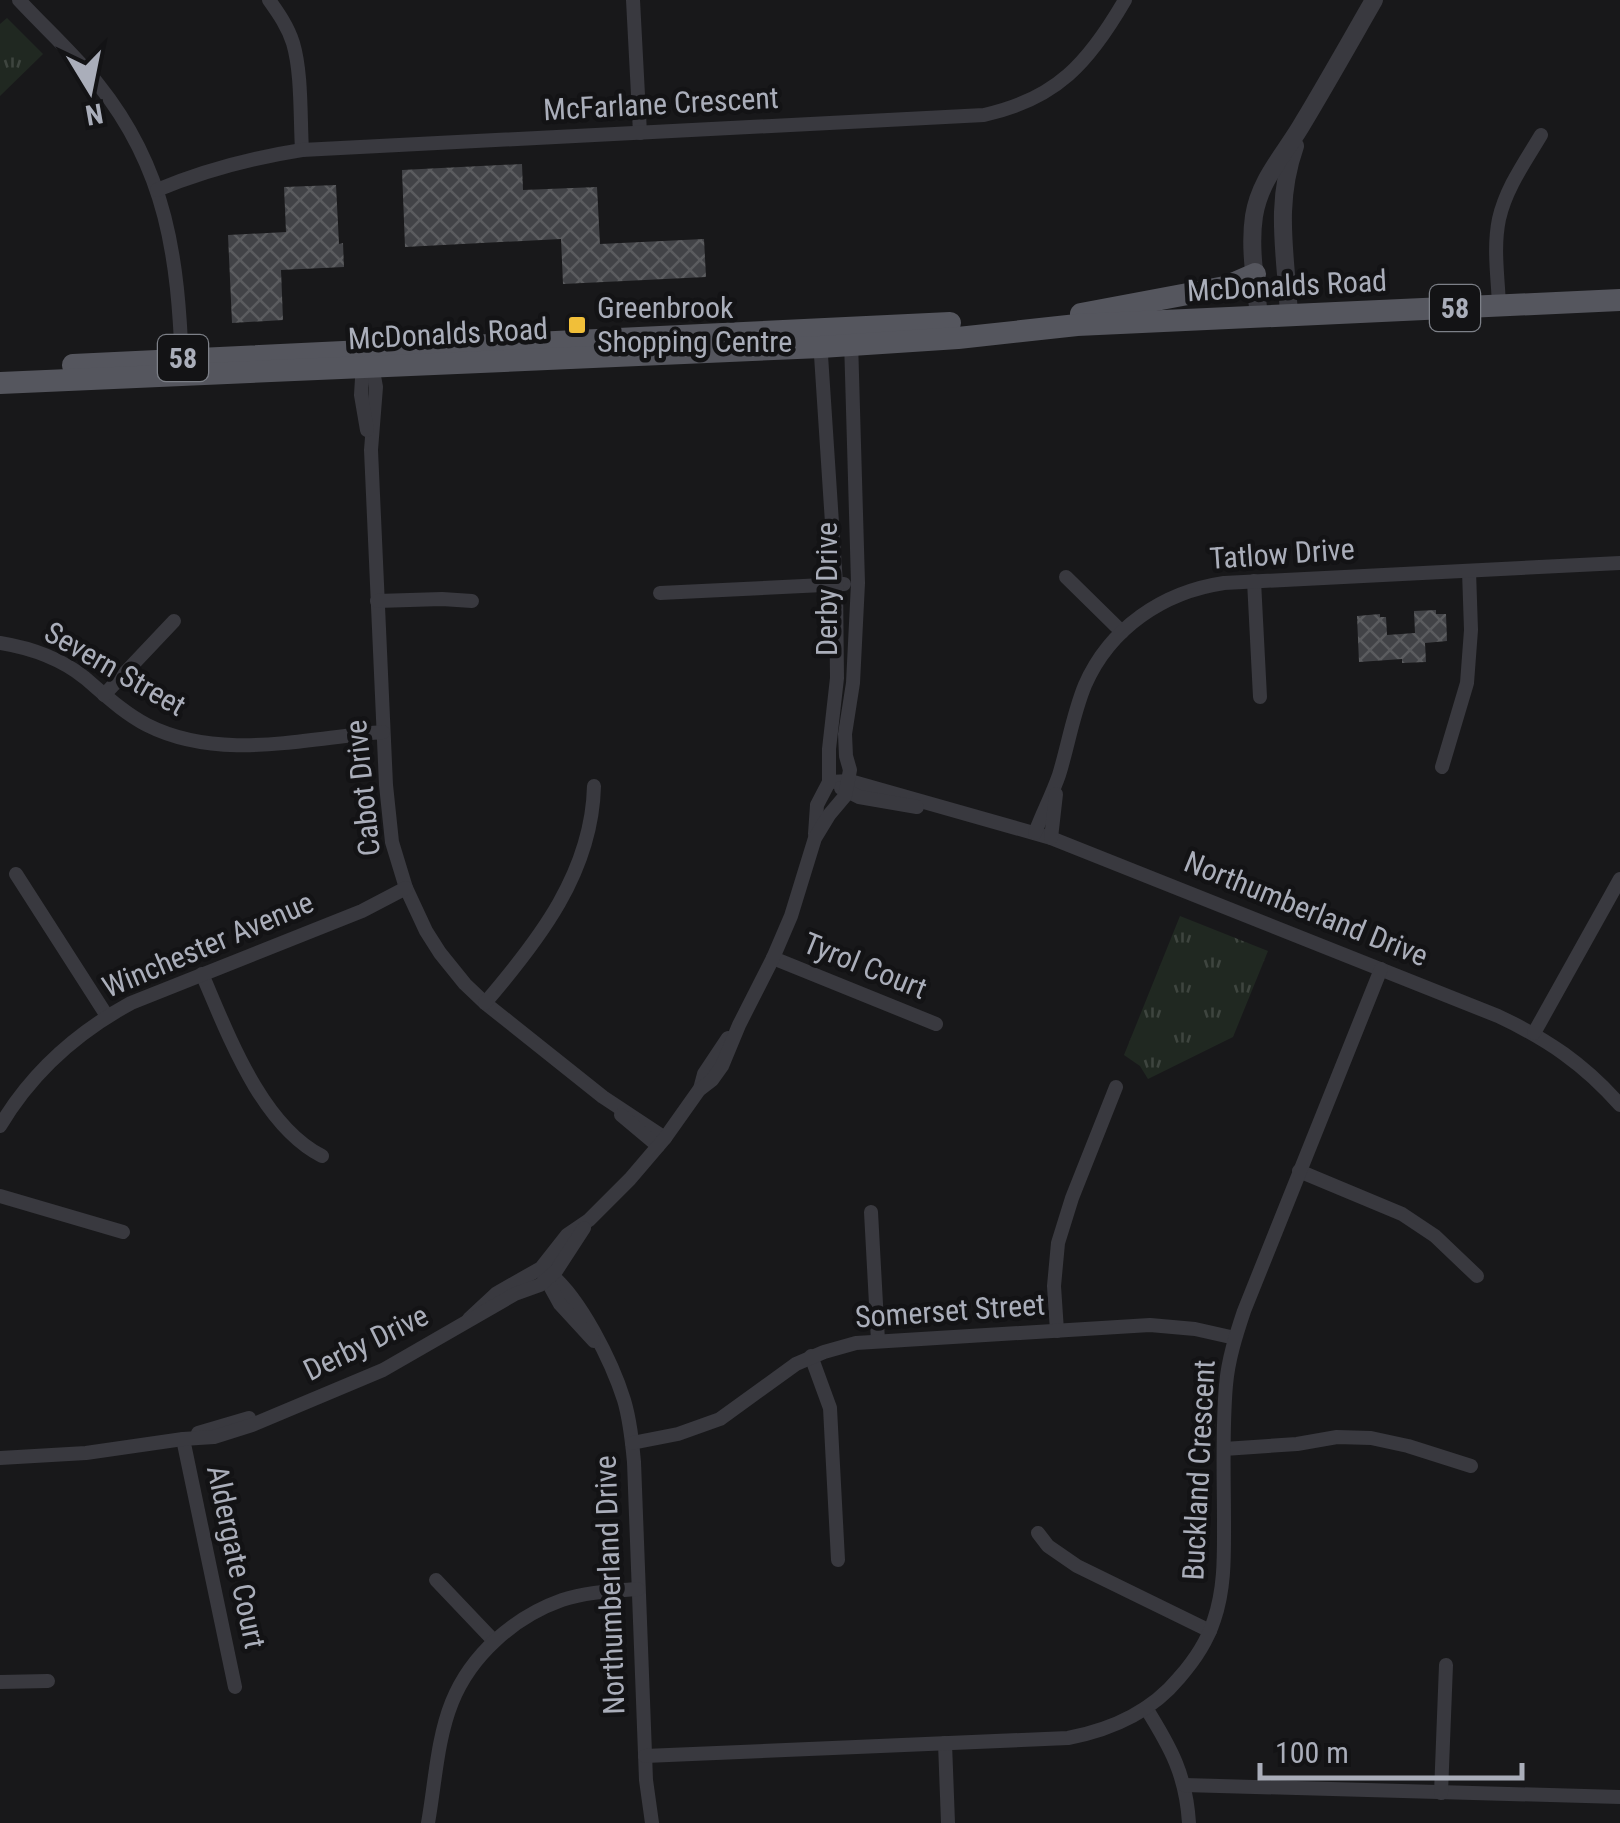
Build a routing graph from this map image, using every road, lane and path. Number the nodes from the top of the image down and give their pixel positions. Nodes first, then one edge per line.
1 (19, 0) edge
2 (269, 0) edge
3 (633, 0) edge
4 (1125, 0) edge
5 (1374, 0) edge
6 (1302, 126) junction
7 (640, 133) junction
8 (1541, 135) dead end
9 (302, 150) junction
10 (158, 190) junction
11 (1255, 274) junction
12 (1620, 300) edge
13 (1500, 306) junction
14 (1289, 316) junction
15 (1259, 317) junction
16 (1024, 324) junction
17 (1077, 326) junction
18 (851, 336) junction
19 (820, 338) junction
20 (367, 362) junction
21 (182, 367) junction
22 (0, 369) edge
23 (0, 382) edge
24 (1620, 563) edge
25 (1469, 570) junction
26 (1066, 577) dead end
27 (1254, 581) junction
28 (858, 583) junction
29 (836, 584) junction
30 (660, 593) dead end
31 (377, 601) junction
32 (472, 601) dead end
33 (174, 620) dead end
34 (1122, 632) junction
35 (0, 643) edge
36 (104, 695) junction
37 (1260, 697) dead end
38 (384, 738) junction
39 (1442, 767) dead end
40 (1058, 778) junction
41 (829, 782) junction
42 (594, 786) dead end
43 (848, 786) junction
44 (1035, 833) junction
45 (815, 838) junction
46 (1051, 838) junction
47 (16, 874) dead end
48 (1620, 879) edge
49 (408, 893) junction
50 (774, 958) junction
51 (1381, 969) junction
52 (202, 974) junction
53 (484, 1003) junction
54 (106, 1016) junction
55 (936, 1024) dead end
56 (1534, 1033) junction
57 (1116, 1087) dead end
58 (1620, 1106) edge
59 (0, 1126) edge
60 (661, 1142) junction
61 (322, 1156) dead end
62 (1300, 1171) junction
63 (0, 1196) edge
64 (871, 1212) dead end
65 (123, 1232) dead end
66 (547, 1275) junction
67 (1478, 1276) dead end
68 (1057, 1331) junction
69 (1235, 1338) junction
70 (878, 1341) junction
71 (811, 1356) junction
72 (184, 1439) junction
73 (632, 1443) junction
74 (1224, 1448) junction
75 (0, 1458) edge
76 (1472, 1466) dead end
77 (1038, 1533) dead end
78 (838, 1560) dead end
79 (436, 1580) dead end
80 (638, 1589) junction
81 (1210, 1631) junction
82 (494, 1641) junction
83 (1446, 1664) dead end
84 (48, 1681) dead end
85 (0, 1682) edge
86 (236, 1687) dead end
87 (1146, 1708) junction
88 (946, 1743) junction
89 (645, 1756) junction
90 (1184, 1785) junction
91 (1441, 1792) junction
92 (1620, 1797) edge
93 (428, 1823) edge
94 (652, 1823) edge
95 (948, 1823) edge
96 (1188, 1823) edge

1 - 10 street
2 - 9 street
3 - 7 street
4 - 7 street, McFarlane Crescent
5 - 6 street
6 - 11 street
6 - 14 street
7 - 9 street, McFarlane Crescent
8 - 13 street
9 - 10 street, McFarlane Crescent
10 - 21 street
11 - 15 street
11 - 16 main road
12 - 13 main road, McDonalds Road / 58
13 - 14 main road, McDonalds Road / 58
14 - 15 main road, McDonalds Road / 58
15 - 17 main road, McDonalds Road / 58
16 - 17 main road, McDonalds Road / 58
16 - 18 main road, McDonalds Road / 58
17 - 18 main road, McDonalds Road / 58
18 - 19 main road, McDonalds Road / 58
18 - 28 street, Derby Drive
19 - 20 main road, McDonalds Road / 58
19 - 29 street, Derby Drive
20 - 21 main road, McDonalds Road / 58
20 - 31 street, Cabot Drive
21 - 22 main road, McDonalds Road / 58
21 - 23 main road, McDonalds Road / 58
24 - 25 street, Tatlow Drive
25 - 27 street, Tatlow Drive
25 - 39 street
26 - 34 street
27 - 34 street, Tatlow Drive
27 - 37 street
28 - 29 street
28 - 43 street, Derby Drive
29 - 30 street
29 - 41 street, Derby Drive
31 - 32 street
31 - 38 street, Cabot Drive
33 - 36 street
34 - 40 street, Tatlow Drive
35 - 36 street, Severn Street
36 - 38 street, Severn Street
38 - 49 street, Cabot Drive
40 - 44 street, Tatlow Drive
40 - 46 street, Tatlow Drive
41 - 43 street, Northumberland Drive
41 - 45 street, Derby Drive
42 - 53 street
43 - 44 street, Northumberland Drive
43 - 45 street, Derby Drive
44 - 46 street, Northumberland Drive
45 - 50 street, Derby Drive
46 - 51 street, Northumberland Drive
47 - 54 street
48 - 56 street
49 - 52 street, Winchester Avenue
49 - 53 street, Cabot Drive
50 - 55 street, Tyrol Court
50 - 60 street, Derby Drive
51 - 56 street, Northumberland Drive
51 - 62 street, Buckland Crescent
52 - 54 street, Winchester Avenue
52 - 61 street
53 - 60 street, Cabot Drive
54 - 59 street, Winchester Avenue
56 - 58 street, Northumberland Drive
57 - 68 street
60 - 66 street, Derby Drive
62 - 67 street
62 - 69 street, Buckland Crescent
63 - 65 street
64 - 70 street
66 - 72 street, Derby Drive
66 - 73 street, Northumberland Drive
68 - 69 street, Somerset Street
68 - 70 street, Somerset Street
69 - 74 street, Buckland Crescent
70 - 71 street, Somerset Street
71 - 73 street, Somerset Street
71 - 78 street
72 - 75 street, Derby Drive
72 - 86 street, Aldergate Court
73 - 80 street, Northumberland Drive
74 - 76 street
74 - 81 street, Buckland Crescent
77 - 81 street
79 - 82 street
80 - 82 street
80 - 89 street, Northumberland Drive
81 - 87 street, Buckland Crescent
82 - 93 street
83 - 91 street
84 - 85 street
87 - 88 street, Buckland Crescent
87 - 90 street
88 - 89 street, Buckland Crescent
88 - 95 street
89 - 94 street, Northumberland Drive
90 - 91 street
90 - 96 street
91 - 92 street

